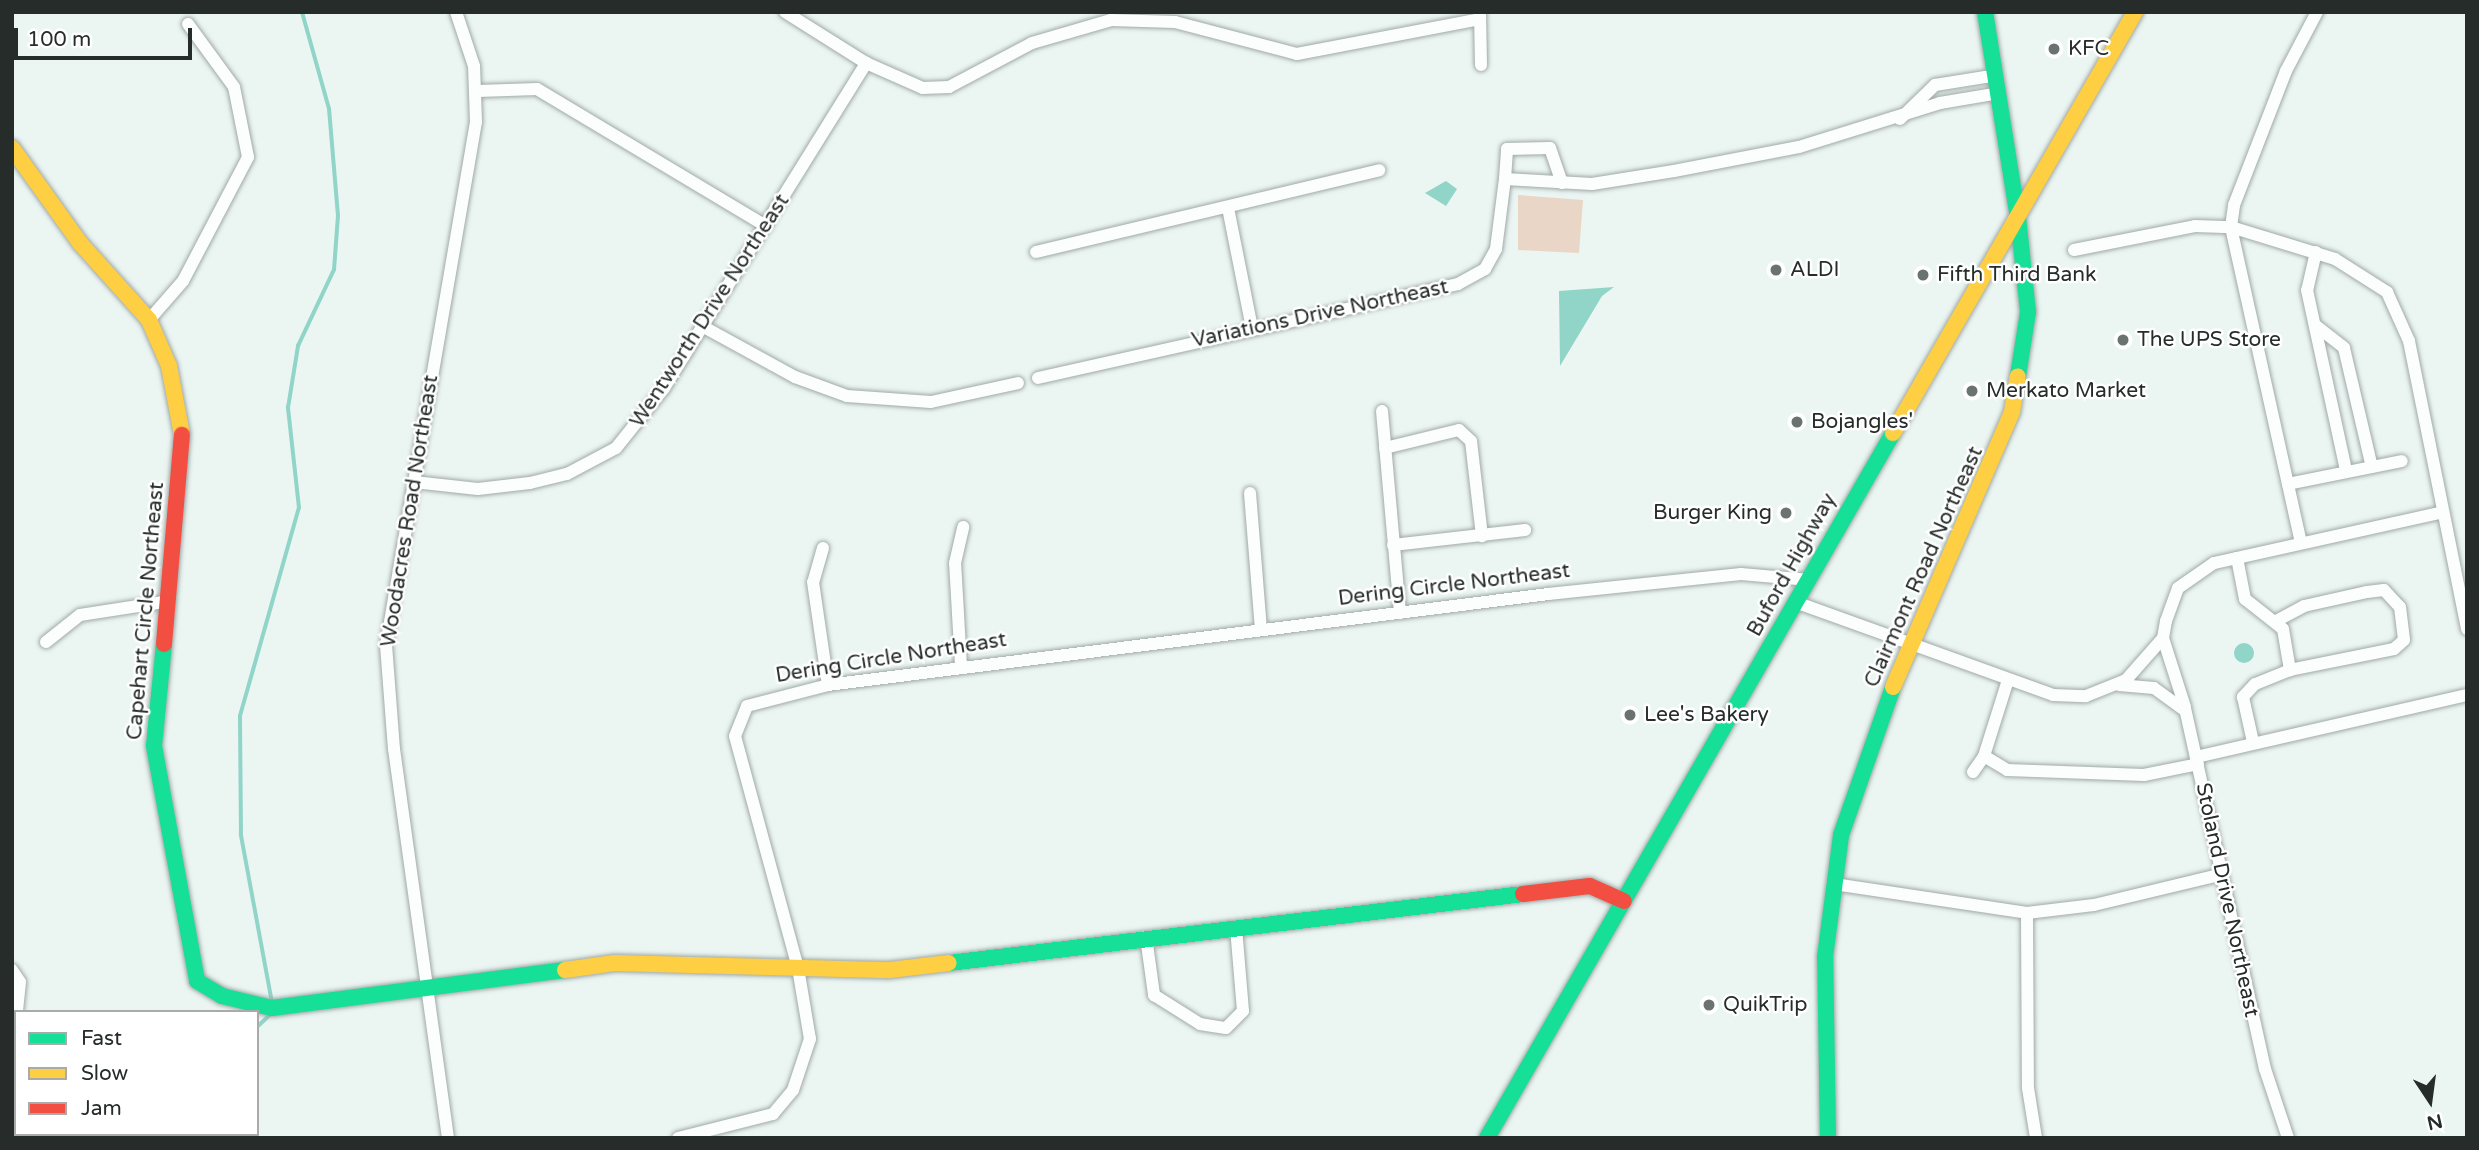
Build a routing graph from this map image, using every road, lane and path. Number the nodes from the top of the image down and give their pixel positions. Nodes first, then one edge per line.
1 (457, 12) edge
2 (785, 12) edge
3 (1985, 12) edge
4 (2135, 12) edge
5 (2317, 12) edge
6 (1480, 16) edge
7 (188, 24) dead end
8 (866, 63) junction
9 (1482, 65) dead end
10 (1991, 76) junction
11 (478, 91) junction
12 (1994, 94) junction
13 (1900, 119) junction
14 (12, 148) edge
15 (1379, 170) dead end
16 (1505, 179) junction
17 (1562, 183) junction
18 (1228, 208) junction
19 (2018, 217) junction
20 (766, 226) junction
21 (2231, 227) junction
22 (2074, 250) dead end
23 (1036, 252) dead end
24 (2316, 252) junction
25 (149, 320) junction
26 (2315, 325) junction
27 (702, 326) junction
28 (1252, 328) junction
29 (1038, 378) dead end
30 (1018, 383) dead end
31 (1382, 411) dead end
32 (1384, 448) junction
33 (2402, 461) dead end
34 (2372, 467) junction
35 (2346, 471) junction
36 (414, 482) junction
37 (2288, 484) junction
38 (1250, 492) dead end
39 (2440, 513) junction
40 (963, 527) dead end
41 (1525, 530) dead end
42 (1482, 536) junction
43 (2301, 543) junction
44 (1393, 545) junction
45 (823, 548) dead end
46 (2237, 558) junction
47 (1810, 580) junction
48 (164, 602) junction
49 (1798, 603) junction
50 (1400, 613) junction
51 (2278, 620) junction
52 (2467, 629) edge
53 (1261, 630) junction
54 (2163, 638) junction
55 (46, 642) dead end
56 (1912, 646) junction
57 (961, 666) junction
58 (2290, 670) junction
59 (2007, 683) junction
60 (828, 685) junction
61 (2116, 685) junction
62 (2467, 695) edge
63 (2186, 713) junction
64 (2253, 742) junction
65 (1984, 756) junction
66 (2197, 760) junction
67 (1973, 772) dead end
68 (2219, 875) junction
69 (1835, 884) junction
70 (1624, 901) junction
71 (2027, 913) junction
72 (1236, 927) junction
73 (1146, 937) junction
74 (798, 968) junction
75 (12, 970) edge
76 (427, 986) junction
77 (17, 1010) edge
78 (449, 1138) edge
79 (678, 1138) edge
80 (1487, 1138) edge
81 (1828, 1138) edge
82 (2035, 1138) edge
83 (2288, 1138) edge

1 - 11 street, Woodacres Road Northeast
2 - 8 street
3 - 10 main road, Clairmont Road Northeast
4 - 19 main road, Buford Highway
5 - 21 street
6 - 8 street
6 - 9 street
7 - 25 street
8 - 20 street, Wentworth Drive Northeast
10 - 12 main road, Clairmont Road Northeast
10 - 13 street
11 - 20 street
11 - 36 street, Woodacres Road Northeast
12 - 13 street
12 - 19 main road, Clairmont Road Northeast
13 - 17 street
14 - 25 main road, Capehart Circle Northeast
15 - 18 street
16 - 17 street
16 - 17 street, Variations Drive Northeast
16 - 28 street, Variations Drive Northeast
18 - 23 street
18 - 28 street
19 - 47 main road, Buford Highway
19 - 56 main road, Clairmont Road Northeast
20 - 27 street, Wentworth Drive Northeast
21 - 22 street
21 - 24 street
21 - 37 street
24 - 26 street
24 - 39 street
25 - 48 main road, Capehart Circle Northeast
26 - 34 street
26 - 35 street
27 - 30 street
27 - 36 street, Wentworth Drive Northeast
28 - 29 street, Variations Drive Northeast
31 - 32 street
32 - 42 street
32 - 44 street
33 - 34 street
34 - 35 street
35 - 37 street
36 - 76 street, Woodacres Road Northeast
37 - 43 street
38 - 53 street
39 - 43 street
39 - 52 street
40 - 57 street
41 - 42 street
42 - 44 street
43 - 46 street
44 - 50 street
45 - 60 street
46 - 51 street
46 - 54 street
47 - 49 main road, Buford Highway
47 - 50 street, Dering Circle Northeast
48 - 55 street
48 - 76 main road, Capehart Circle Northeast
49 - 56 street
49 - 70 main road, Buford Highway
50 - 53 street, Dering Circle Northeast
51 - 58 street
51 - 58 street
53 - 57 street, Dering Circle Northeast
54 - 61 street
54 - 63 street, Stoland Drive Northeast
56 - 59 street
56 - 69 main road, Clairmont Road Northeast
57 - 60 street, Dering Circle Northeast
58 - 64 street
59 - 61 street
59 - 65 street
60 - 74 street, Dering Circle Northeast
61 - 63 street
62 - 64 street
63 - 66 street, Stoland Drive Northeast
64 - 66 street
65 - 66 street
65 - 67 street
66 - 68 street, Stoland Drive Northeast
68 - 71 street
68 - 83 street, Stoland Drive Northeast
69 - 71 street
69 - 81 main road, Clairmont Road Northeast
70 - 72 main road
70 - 80 main road, Buford Highway
71 - 82 street
72 - 73 main road
72 - 73 street
73 - 74 main road
74 - 76 main road, Capehart Circle Northeast
74 - 79 street, Dering Circle Northeast
75 - 77 street
76 - 78 street, Woodacres Road Northeast

